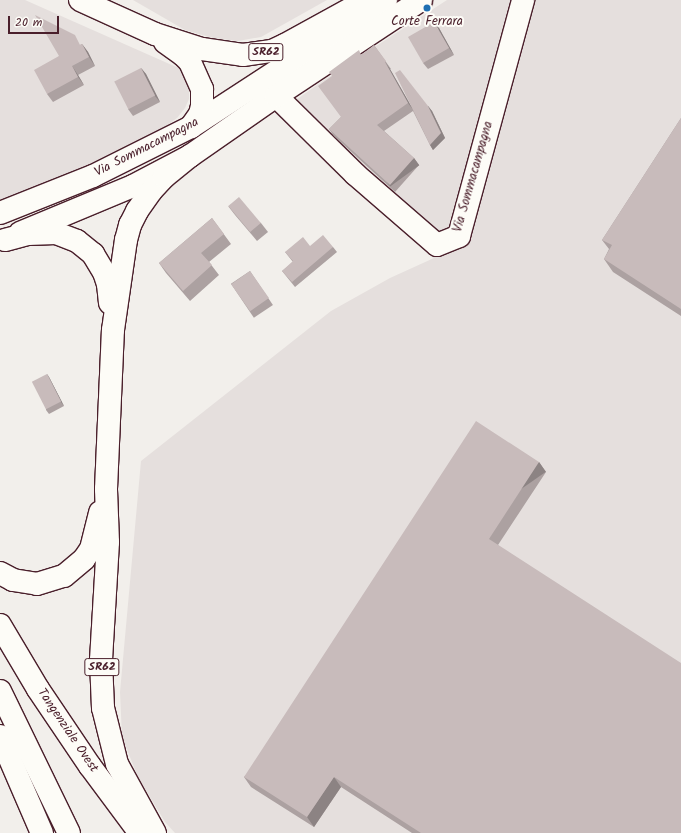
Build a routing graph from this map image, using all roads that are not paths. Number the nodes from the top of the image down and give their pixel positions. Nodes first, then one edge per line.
1 (80, 0) edge
2 (367, 0) edge
3 (386, 0) edge
4 (422, 0) edge
5 (523, 0) edge
6 (155, 34) junction
7 (276, 96) junction
8 (191, 128) junction
9 (190, 156) junction
10 (0, 213) edge
11 (2, 241) edge
12 (113, 330) junction
13 (106, 489) junction
14 (0, 573) edge
15 (0, 625) edge
16 (0, 691) edge
17 (0, 736) edge
18 (42, 833) edge
19 (69, 833) edge
20 (140, 833) edge
21 (155, 833) edge

1 - 6 main road, SR62
2 - 6 main road, SR62
3 - 8 main road, Via Sommacampagna
4 - 7 main road, Via Sommacampagna
5 - 7 main road, Via Sommacampagna
6 - 8 main road, SR62
7 - 9 main road, Via Sommacampagna
8 - 10 main road, Via Sommacampagna
9 - 11 main road, Via Sommacampagna
9 - 12 main road, SR62
11 - 12 main road, SR62
12 - 13 main road, SR62
13 - 14 main road, SR62
13 - 21 main road, SR62
15 - 20 main road, Tangenziale Ovest
16 - 19 main road
17 - 18 main road

